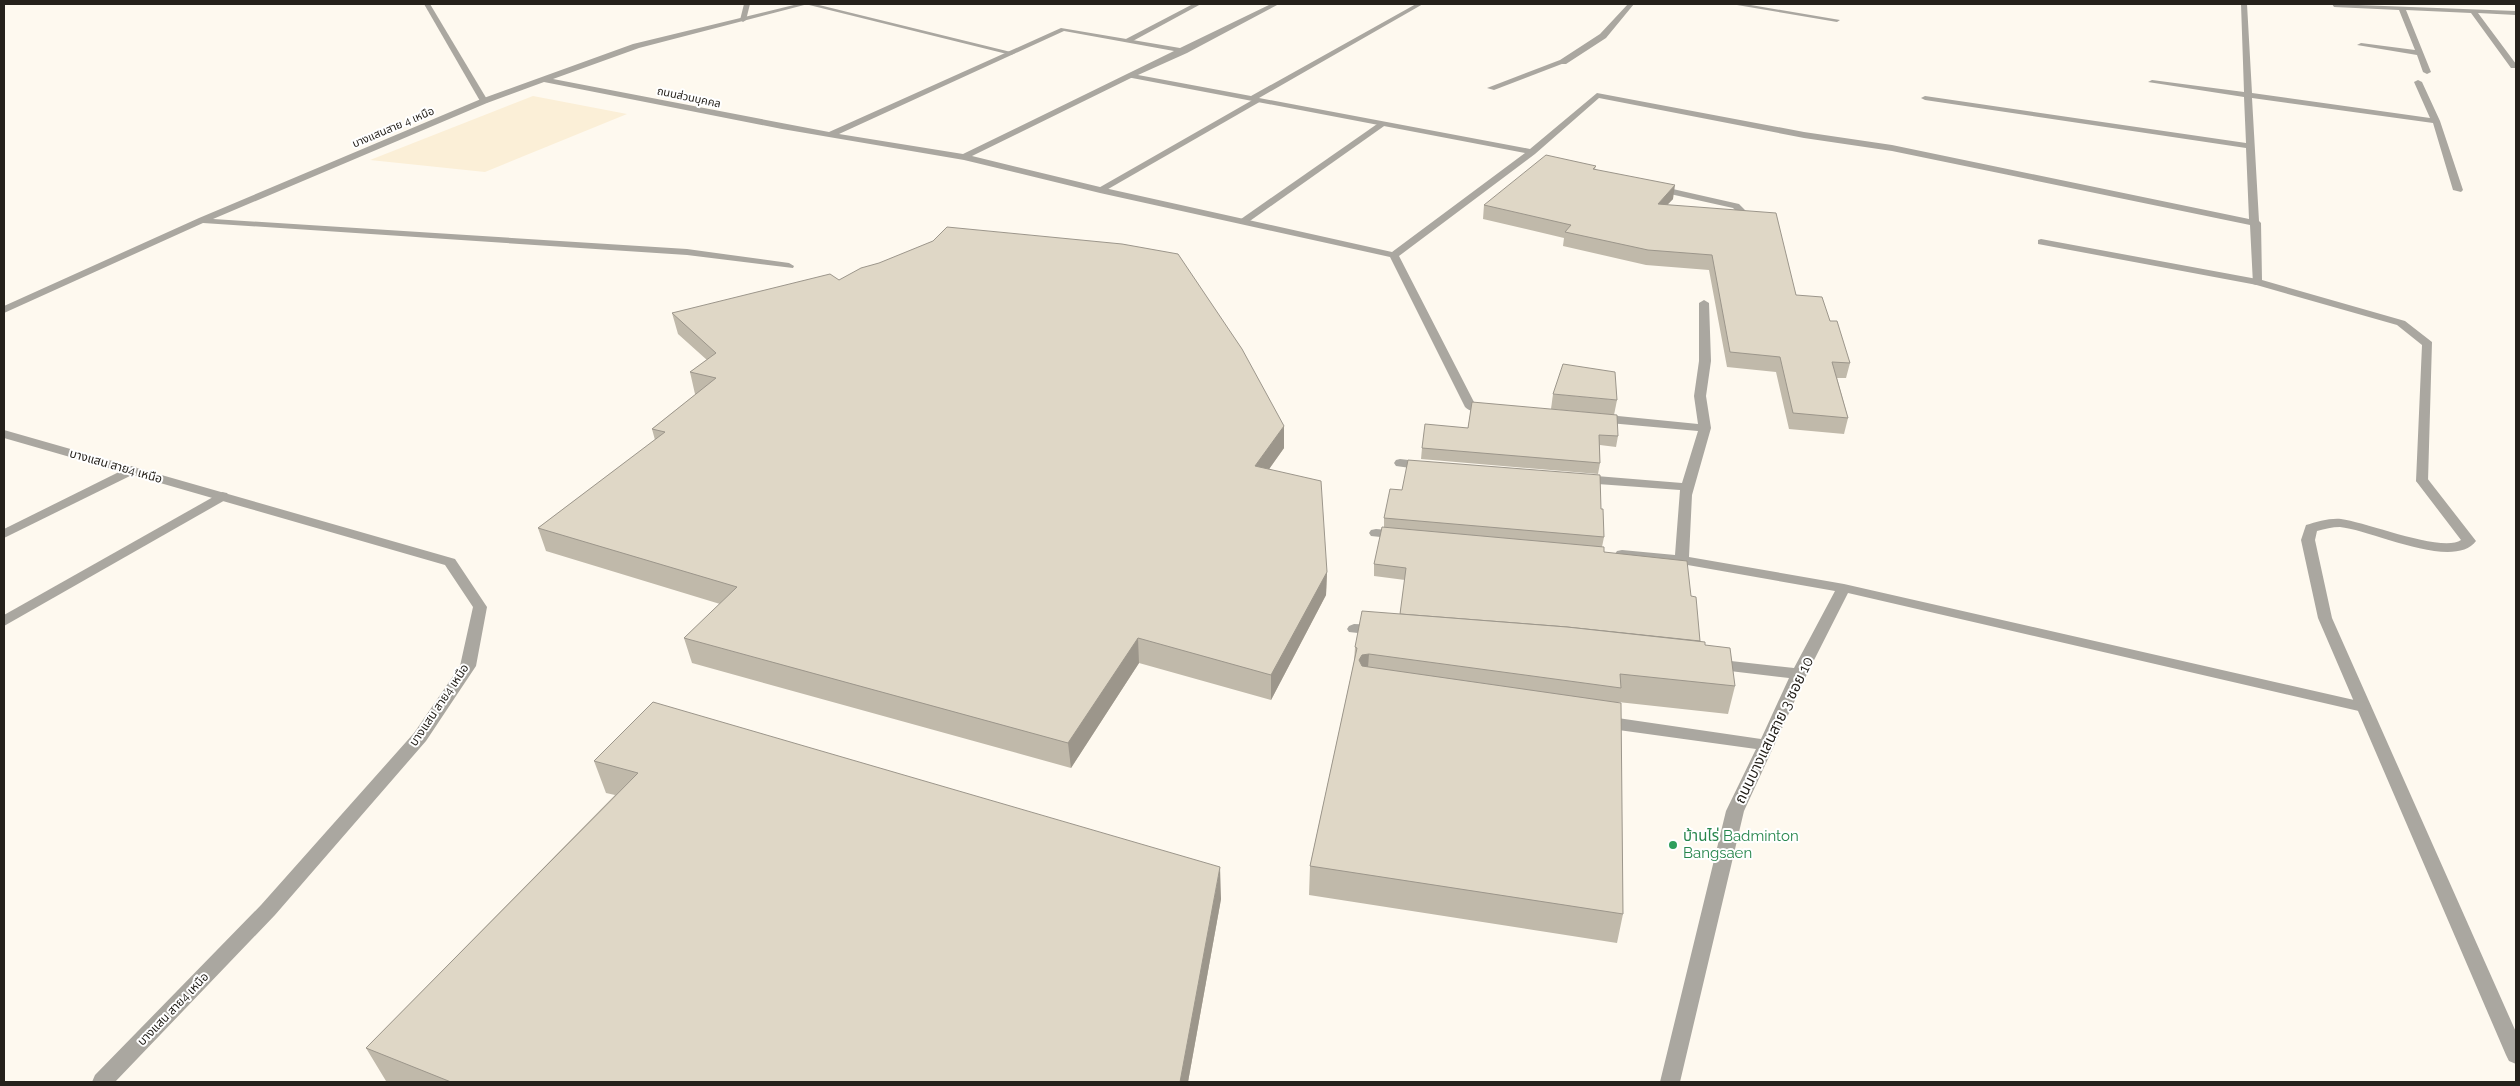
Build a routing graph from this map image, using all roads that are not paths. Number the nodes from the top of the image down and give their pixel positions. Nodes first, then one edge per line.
1 (427, 4) edge
2 (747, 4) edge
3 (807, 4) edge
4 (1198, 4) edge
5 (1276, 4) edge
6 (1420, 4) edge
7 (1630, 4) edge
8 (1734, 4) edge
9 (2244, 4) edge
10 (2334, 5) edge
11 (2402, 8) junction
12 (2473, 11) junction
13 (2516, 14) edge
14 (743, 20) junction
15 (1838, 20) dead end
16 (1128, 40) junction
17 (2361, 45) dead end
18 (1184, 51) junction
19 (1010, 53) junction
20 (2420, 53) junction
21 (2514, 66) dead end
22 (2427, 72) dead end
23 (1132, 76) junction
24 (542, 79) junction
25 (2152, 82) dead end
26 (2418, 82) dead end
27 (1491, 88) dead end
28 (2248, 96) junction
29 (1925, 98) dead end
30 (1256, 99) junction
31 (484, 101) junction
32 (2436, 121) junction
33 (1383, 124) junction
34 (830, 135) junction
35 (2249, 146) junction
36 (964, 157) junction
37 (1529, 158) junction
38 (1649, 186) edge
39 (1100, 190) junction
40 (2458, 190) dead end
41 (1746, 216) edge
42 (202, 220) junction
43 (1244, 221) junction
44 (2256, 223) junction
45 (2041, 242) dead end
46 (1394, 255) junction
47 (789, 266) dead end
48 (2257, 282) junction
49 (1704, 303) dead end
50 (4, 310) edge
51 (1500, 410) edge
52 (1588, 417) edge
53 (1705, 428) junction
54 (4, 434) edge
55 (1400, 463) dead end
56 (1437, 467) edge
57 (131, 470) junction
58 (1571, 478) edge
59 (1688, 486) junction
60 (222, 496) junction
61 (1376, 533) dead end
62 (4, 534) edge
63 (1416, 536) edge
64 (1603, 553) edge
65 (1682, 560) junction
66 (1844, 588) junction
67 (4, 621) edge
68 (1354, 628) dead end
69 (1394, 632) edge
70 (1701, 663) edge
71 (1799, 674) junction
72 (2363, 706) junction
73 (1591, 720) edge
74 (1766, 745) junction
75 (2516, 1055) edge
76 (102, 1082) edge
77 (1670, 1082) edge

1 - 31 street
2 - 14 street
3 - 14 street, บางแสนสาย 4 เหนือ
3 - 19 street
4 - 16 street
5 - 18 street
6 - 30 street
7 - 27 street
8 - 15 street
9 - 28 street
10 - 11 street
11 - 12 street
11 - 20 street
12 - 13 street
12 - 21 street
14 - 24 street, บางแสนสาย 4 เหนือ
16 - 18 street
16 - 19 street
17 - 20 street
18 - 23 street
19 - 34 street
20 - 22 street
23 - 30 street
23 - 36 street
24 - 31 street, บางแสนสาย 4 เหนือ
24 - 34 street, ถนนส่วนบุคคล
25 - 28 street
26 - 32 street
28 - 32 street
28 - 35 street
29 - 35 street
30 - 33 street
30 - 39 street
31 - 42 street, บางแสนสาย 4 เหนือ
32 - 40 street
33 - 37 street
33 - 43 street
34 - 36 street, ถนนส่วนบุคคล
35 - 44 street
36 - 39 street, ถนนส่วนบุคคล
37 - 44 street
37 - 46 street
38 - 41 street
39 - 43 street, ถนนส่วนบุคคล
42 - 47 street
42 - 50 street, บางแสนสาย 4 เหนือ
43 - 46 street, ถนนส่วนบุคคล
44 - 48 street
45 - 48 street
46 - 51 street
48 - 72 street
49 - 53 street
52 - 53 street
53 - 59 street
54 - 57 street, บางแสน สาย4 เหนือ
55 - 56 street
57 - 60 street, บางแสน สาย4 เหนือ
57 - 62 street
58 - 59 street
59 - 65 street
60 - 67 street
60 - 76 street, บางแสน สาย4 เหนือ
61 - 63 street
64 - 65 street
65 - 66 street
66 - 71 street, ถนนบางแสนสาย 3 ซอย 10
66 - 72 street
68 - 69 street
70 - 71 street
71 - 74 street, ถนนบางแสนสาย 3 ซอย 10
72 - 75 street
73 - 74 street
74 - 77 street, ถนนบางแสนสาย 3 ซอย 10

